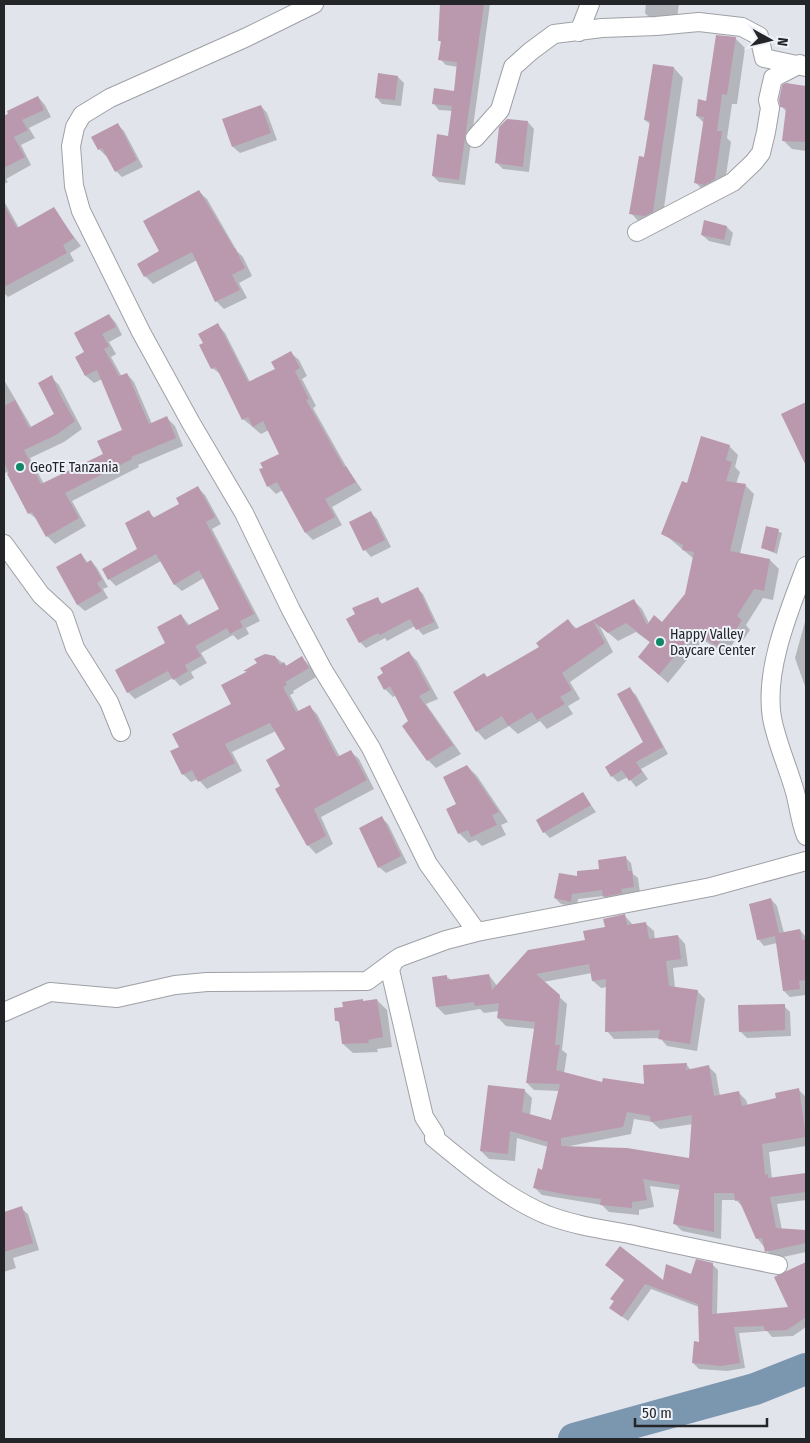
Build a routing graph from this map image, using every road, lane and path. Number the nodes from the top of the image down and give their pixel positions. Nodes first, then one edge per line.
1 (314, 4) edge
2 (590, 4) edge
3 (579, 32) junction
4 (803, 66) edge
5 (475, 138) dead end
6 (637, 232) dead end
7 (4, 544) edge
8 (806, 566) edge
9 (121, 732) dead end
10 (800, 789) edge
11 (806, 836) edge
12 (806, 861) edge
13 (477, 932) junction
14 (394, 961) junction
15 (4, 1012) edge
16 (778, 1265) dead end

1 - 13 street
2 - 3 street
3 - 4 street
3 - 5 street
4 - 6 street
7 - 9 street
8 - 10 street
10 - 11 street
12 - 13 street
13 - 14 street
14 - 15 street
14 - 16 street

